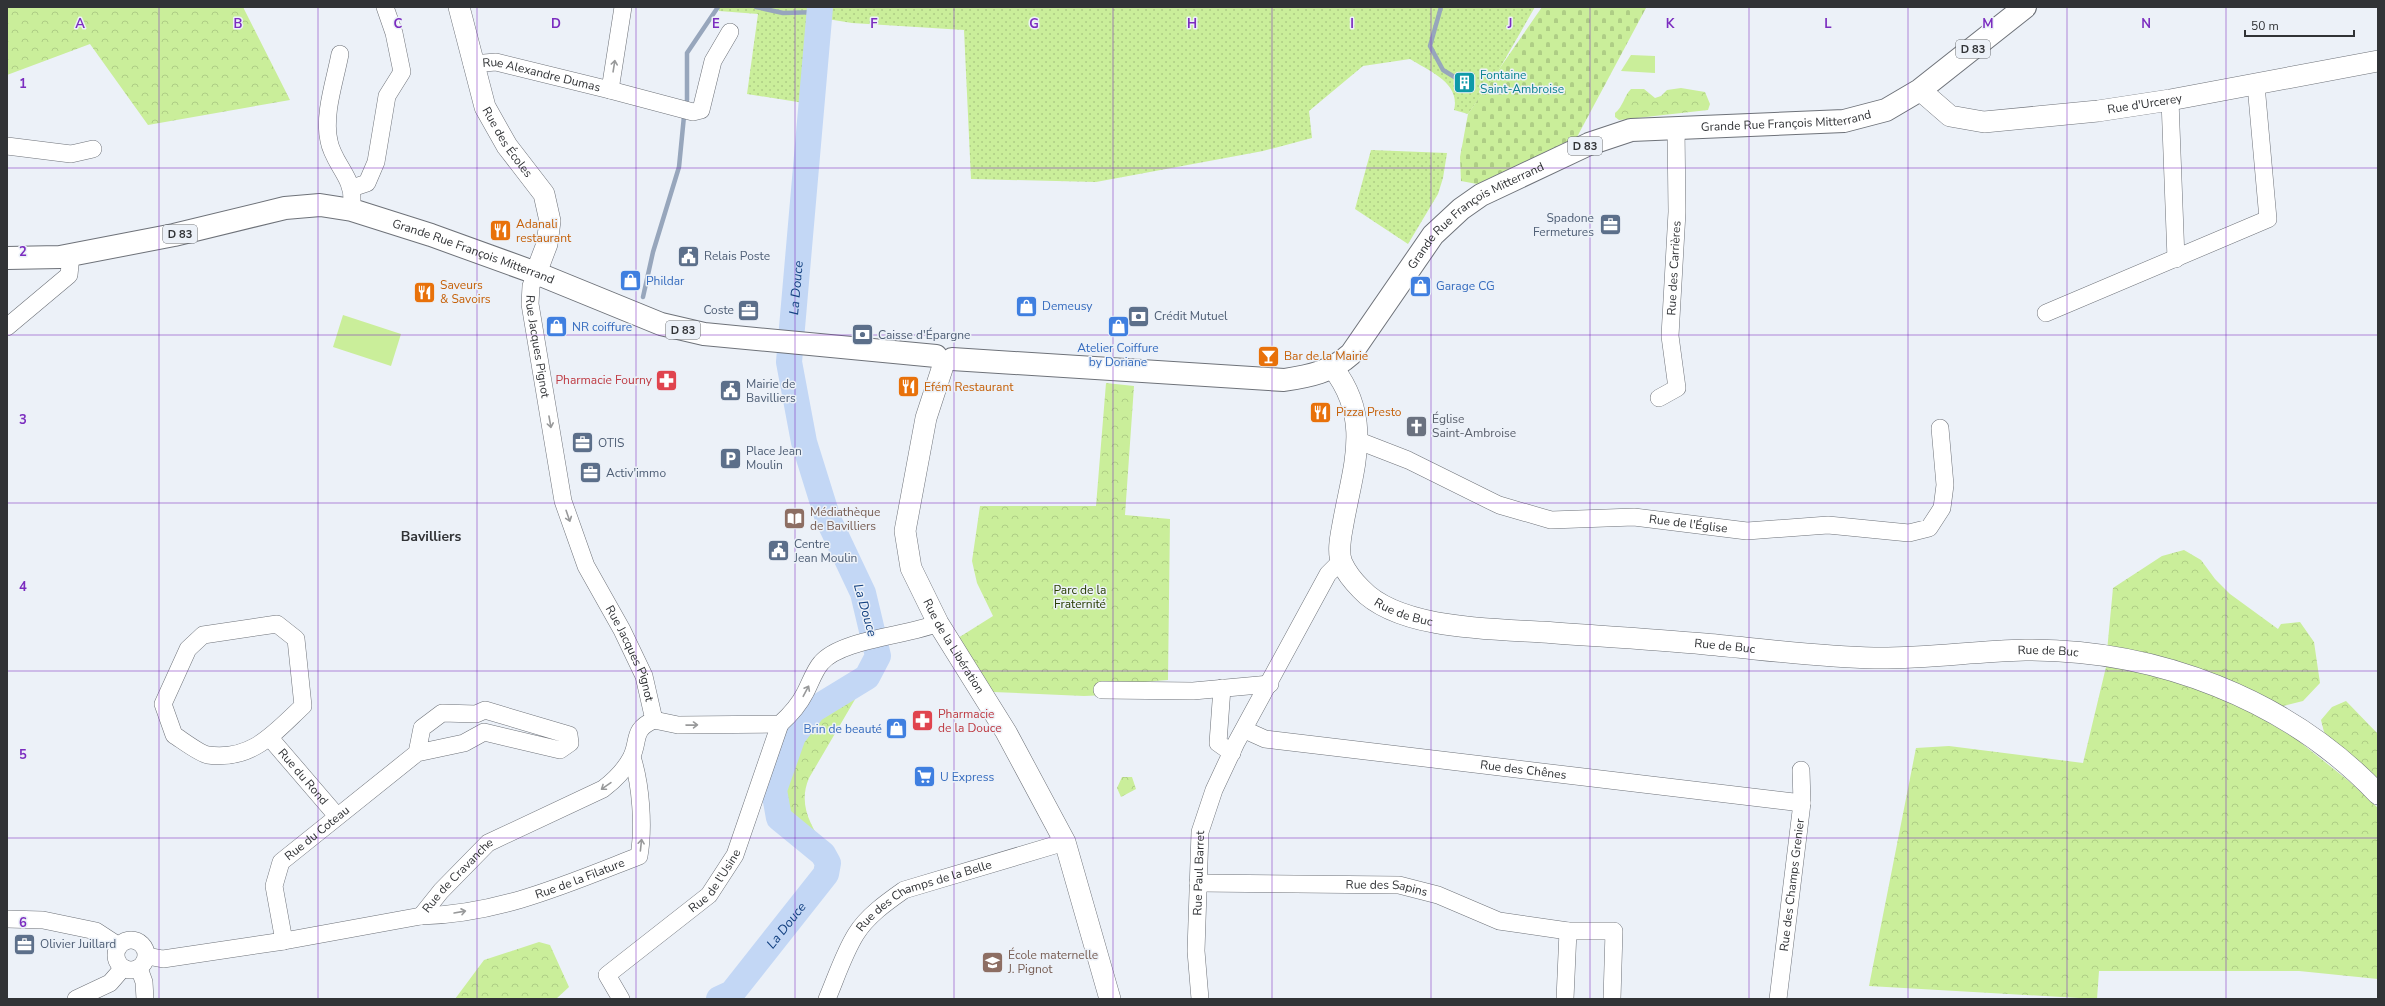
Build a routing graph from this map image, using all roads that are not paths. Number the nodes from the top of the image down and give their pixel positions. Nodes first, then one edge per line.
1 (385, 7) edge
2 (459, 7) edge
3 (622, 7) edge
4 (2025, 7) edge
5 (730, 32) dead end
6 (340, 54) dead end
7 (2378, 61) edge
8 (472, 64) junction
9 (2256, 85) junction
10 (610, 90) junction
11 (1920, 90) junction
12 (2170, 100) junction
13 (1676, 127) junction
14 (7, 146) edge
15 (93, 149) dead end
16 (352, 188) junction
17 (352, 210) junction
18 (71, 255) junction
19 (7, 258) edge
20 (2176, 259) junction
21 (536, 273) junction
22 (2046, 313) dead end
23 (7, 327) edge
24 (943, 361) junction
25 (1333, 368) junction
26 (1659, 398) dead end
27 (1940, 428) dead end
28 (1358, 440) junction
29 (1341, 561) junction
30 (938, 623) junction
31 (1270, 684) junction
32 (1222, 688) junction
33 (1102, 690) dead end
34 (654, 720) junction
35 (780, 724) junction
36 (1245, 730) junction
37 (270, 738) junction
38 (417, 752) junction
39 (1232, 753) junction
40 (632, 757) junction
41 (1801, 770) dead end
42 (2378, 794) edge
43 (1802, 803) junction
44 (337, 816) junction
45 (1065, 842) junction
46 (1198, 883) junction
47 (421, 916) junction
48 (7, 919) edge
49 (1568, 931) junction
50 (284, 941) junction
51 (119, 946) junction
52 (136, 964) junction
53 (76, 999) edge
54 (145, 999) edge
55 (621, 999) edge
56 (827, 999) edge
57 (1110, 999) edge
58 (1200, 999) edge
59 (1566, 999) edge
60 (1612, 999) edge
61 (1778, 999) edge

1 - 16 street
2 - 8 street, Rue des Écoles
10 -> 3 street, Rue Alexandre Dumas
4 - 11 main road, D 83
5 - 10 street, Rue Alexandre Dumas
6 - 16 street
7 - 9 street, Rue d'Urcerey
8 - 10 street, Rue Alexandre Dumas
8 - 21 street, Rue des Écoles
9 - 12 street, Rue d'Urcerey
9 - 20 street
11 - 12 street, Rue d'Urcerey
11 - 13 main road, Grande Rue François Mitterrand / D 83
12 - 20 street
13 - 25 main road, Grande Rue François Mitterrand / D 83
13 - 26 street, Rue des Carrières
14 - 15 street
16 - 17 street
17 - 18 main road, Grande Rue François Mitterrand / D 83
17 - 21 main road, Grande Rue François Mitterrand / D 83
18 - 19 main road, Grande Rue François Mitterrand / D 83
18 - 23 street
20 - 22 street
21 - 24 main road, Grande Rue François Mitterrand / D 83
21 -> 34 street, Rue Jacques Pignot
24 - 25 main road, Grande Rue François Mitterrand / D 83
24 - 30 street, Rue de la Libération
25 - 28 street
27 - 28 street, Rue de l'Église
28 - 29 street
29 - 31 street, Rue Paul Barret
29 - 42 street, Rue de Buc
35 -> 30 street
30 - 45 street, Rue de la Libération
31 - 32 street
31 - 36 street, Rue Paul Barret
32 - 33 street
32 - 39 street
34 -> 35 street
34 - 40 street, Rue de Cravanche
35 - 55 street, Rue de l'Usine
36 - 39 street, Rue Paul Barret
36 - 43 street, Rue des Chênes
37 - 37 street, Rue du Rond
37 - 44 street, Rue du Rond
38 - 38 street, Rue du Coteau
38 - 44 street, Rue du Coteau
39 - 46 street, Rue Paul Barret
40 -> 47 street, Rue de Cravanche
47 -> 40 street, Rue de la Filature
41 - 43 street, Rue des Champs Grenier
43 - 61 street, Rue des Champs Grenier
44 - 50 street, Rue du Coteau
45 - 56 street, Rue des Champs de la Belle
45 - 57 street, Rue de la Libération
46 - 49 street, Rue des Sapins
46 - 58 street, Rue Paul Barret
47 - 50 street, Rue de Cravanche
48 - 51 street
49 - 59 street
49 - 60 street, Rue des Sapins
50 - 52 street, Rue de Cravanche
51 - 52 street
51 - 52 street
52 - 53 street
52 - 54 street

